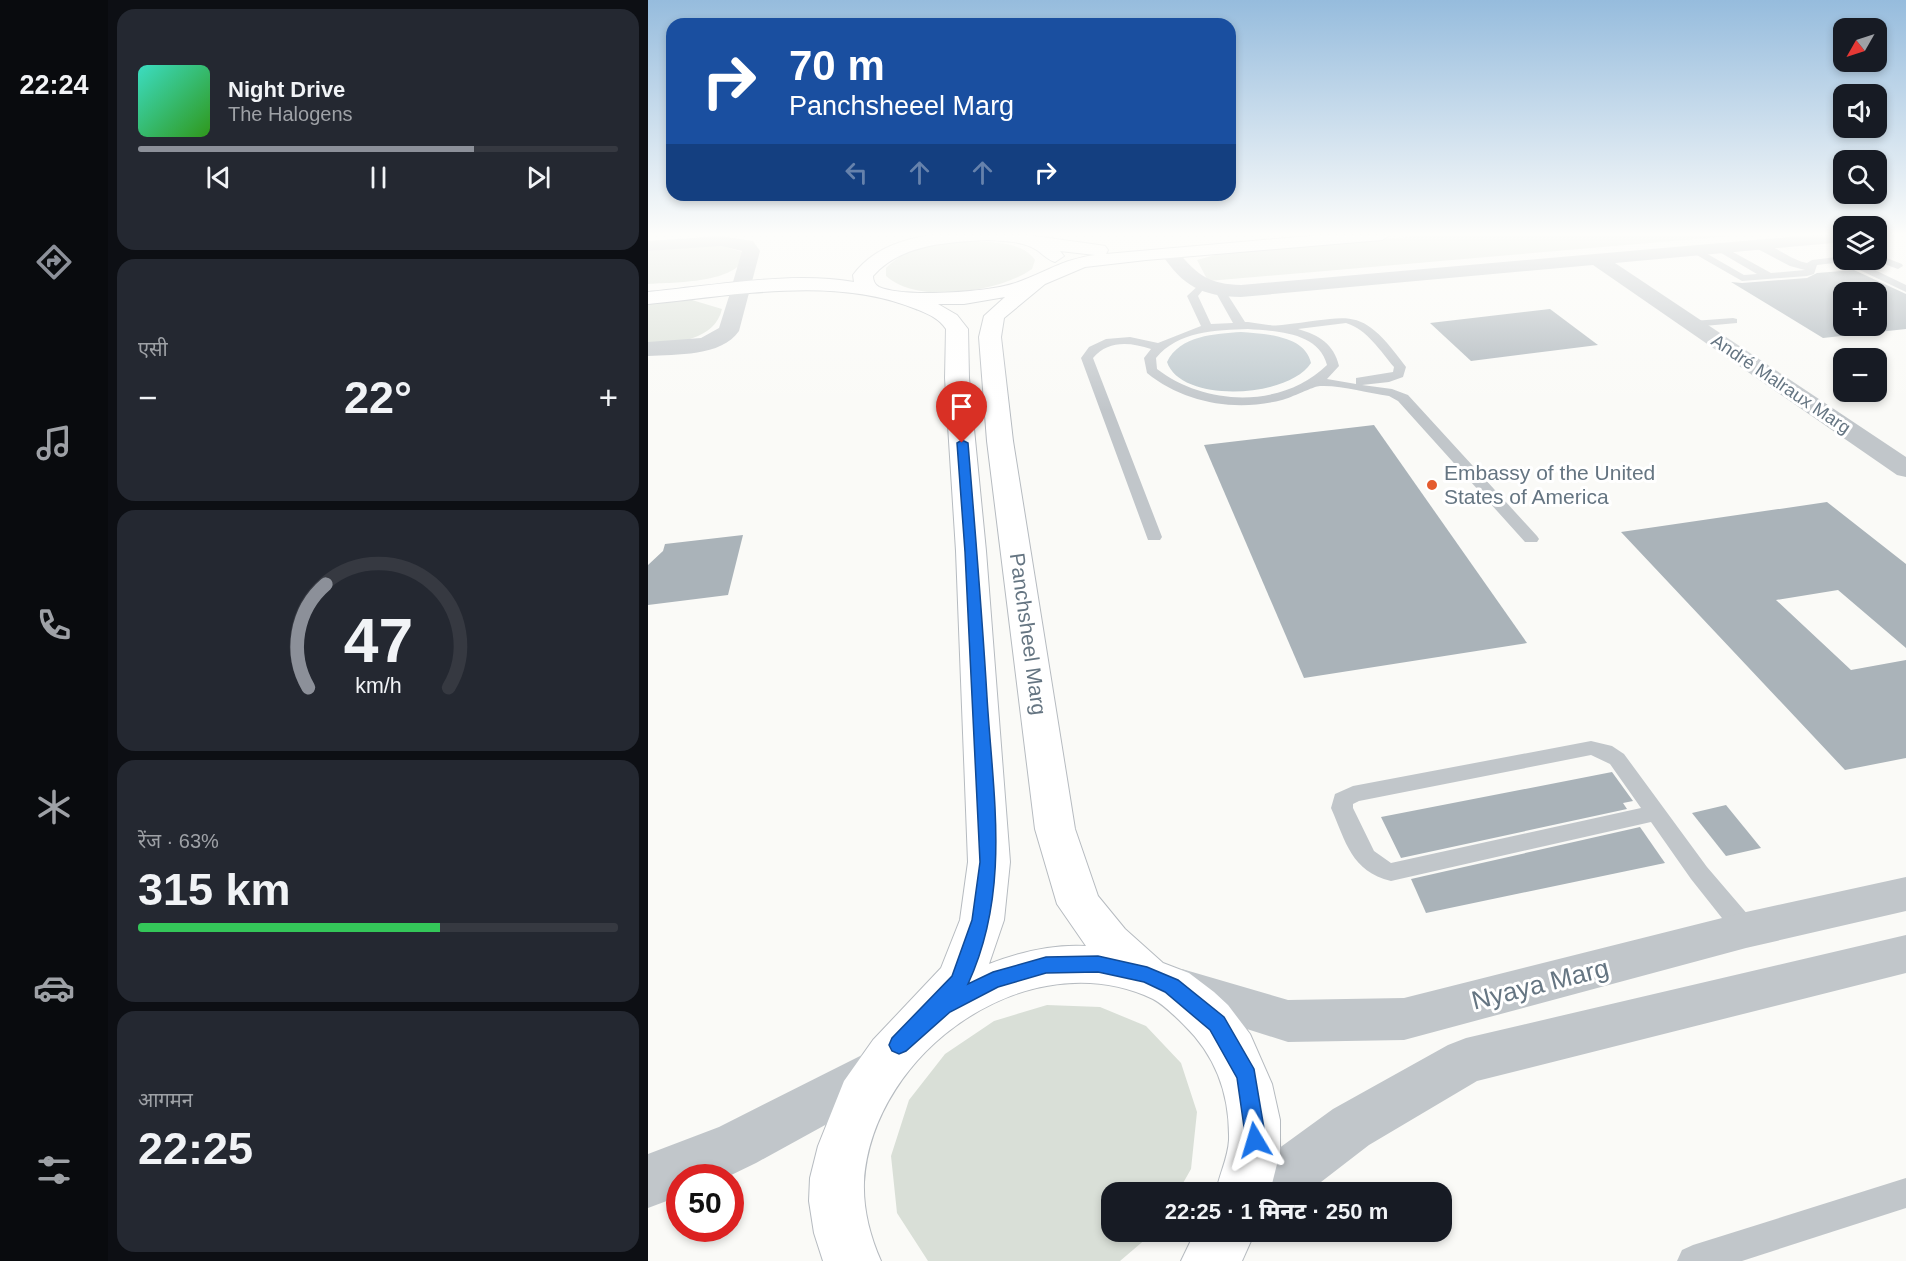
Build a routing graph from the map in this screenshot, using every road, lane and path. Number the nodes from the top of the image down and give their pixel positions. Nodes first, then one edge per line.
1 (681, 294) edge
2 (740, 294) edge
3 (888, 294) edge
4 (996, 294) edge
5 (1023, 294) edge
6 (1195, 294) edge
7 (1222, 294) edge
8 (1648, 294) edge
9 (903, 297) junction
10 (648, 298) edge
11 (1733, 321) dead end
12 (1693, 324) junction
13 (1241, 326) junction
14 (1277, 328) junction
15 (1208, 329) junction
16 (1159, 347) junction
17 (648, 349) edge
18 (1318, 382) junction
19 (1344, 385) junction
20 (1906, 469) edge
21 (1154, 537) dead end
22 (1531, 539) dead end
23 (1656, 813) junction
24 (1906, 894) edge
25 (1746, 930) junction
26 (1906, 954) edge
27 (1159, 981) junction
28 (889, 1057) junction
29 (648, 1181) edge
30 (1246, 1182) edge
31 (1277, 1182) edge
32 (1906, 1192) edge
33 (1221, 1242) edge
34 (852, 1261) edge
35 (1210, 1261) edge
36 (1693, 1261) edge

1 - 10 main road
2 - 17 street
3 - 9 main road
4 - 9 main road
5 - 27 main road, Panchsheel Marg
6 - 15 lane
7 - 13 lane
8 - 12 street, André Malraux Marg
9 - 28 main road
11 - 12 lane
12 - 20 street, André Malraux Marg
13 - 14 lane
13 - 15 lane
14 - 18 lane
14 - 19 lane
15 - 16 lane
16 - 18 lane
16 - 21 lane
18 - 19 lane
19 - 22 lane
23 - 23 lane
23 - 25 lane
24 - 25 street, Nyaya Marg
25 - 27 street, Nyaya Marg
26 - 31 street
27 - 28 main road
27 - 30 main road, Panchsheel Marg
28 - 29 street
28 - 34 main road
32 - 36 lane
33 - 35 main road

